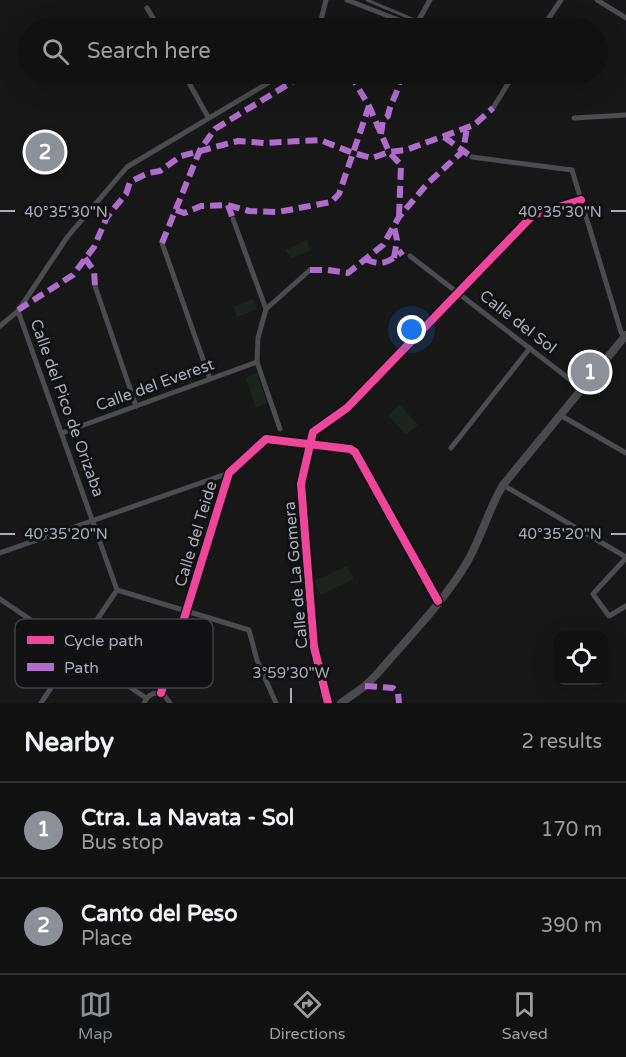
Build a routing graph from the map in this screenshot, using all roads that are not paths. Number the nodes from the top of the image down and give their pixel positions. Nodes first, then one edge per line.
1 (326, 0) edge
2 (347, 0) edge
3 (367, 0) edge
4 (430, 0) edge
5 (561, 0) edge
6 (597, 0) edge
7 (360, 2) edge
8 (147, 8) dead end
9 (153, 18) edge
10 (321, 18) edge
11 (398, 18) edge
12 (402, 18) edge
13 (419, 18) edge
14 (549, 18) edge
15 (626, 18) edge
16 (190, 84) edge
17 (266, 84) edge
18 (508, 84) edge
19 (493, 108) dead end
20 (626, 115) edge
21 (208, 117) junction
22 (574, 118) dead end
23 (472, 157) dead end
24 (581, 200) junction
25 (233, 219) dead end
26 (162, 243) dead end
27 (410, 256) dead end
28 (310, 270) dead end
29 (95, 286) dead end
30 (457, 292) junction
31 (266, 309) junction
32 (18, 311) junction
33 (0, 326) edge
34 (625, 336) edge
35 (530, 348) junction
36 (257, 362) junction
37 (210, 379) junction
38 (581, 388) junction
39 (136, 406) junction
40 (560, 415) junction
41 (280, 429) dead end
42 (62, 433) junction
43 (310, 444) junction
44 (451, 448) dead end
45 (626, 453) edge
46 (229, 473) junction
47 (213, 478) junction
48 (503, 485) junction
49 (224, 489) junction
50 (92, 520) junction
51 (0, 553) edge
52 (626, 558) edge
53 (117, 590) junction
54 (0, 599) edge
55 (438, 601) junction
56 (626, 606) edge
57 (187, 611) junction
58 (29, 619) edge
59 (97, 619) edge
60 (184, 619) edge
61 (51, 688) edge
62 (127, 688) edge
63 (162, 688) edge
64 (160, 693) junction
65 (145, 701) edge
66 (41, 703) edge
67 (170, 703) edge
68 (276, 703) edge
69 (328, 703) edge
70 (341, 703) edge

1 - 10 street
2 - 7 street
3 - 12 lane
4 - 13 street
5 - 14 street
6 - 15 street
7 - 11 street
8 - 9 street
16 - 21 street
17 - 21 street
18 - 19 street
20 - 22 street
21 - 32 street
23 - 24 street
24 - 30 street
24 - 34 street
25 - 31 street
26 - 37 street
27 - 30 street, Calle del Sol
28 - 31 street
29 - 39 street
30 - 35 street, Calle del Sol
30 - 43 street
31 - 36 street
32 - 33 street
32 - 42 street, Calle del Pico de Orizaba
34 - 38 main road
35 - 38 street, Calle del Sol
35 - 44 street
36 - 37 street, Calle del Everest
36 - 41 street
37 - 39 street, Calle del Everest
38 - 40 main road
39 - 42 street, Calle del Everest
40 - 45 street
40 - 48 main road
42 - 50 street, Calle del Pico de Orizaba
43 - 46 street, Calle del Teide
43 - 55 street, Calle del Teide
43 - 69 street, Calle de La Gomera
46 - 47 street
46 - 49 street, Calle del Teide
47 - 49 street
47 - 50 street
48 - 52 street
48 - 55 main road
49 - 57 street, Calle del Teide
50 - 51 street
50 - 53 street, Calle del Pico de Orizaba
52 - 56 street
53 - 57 street
53 - 59 street
54 - 58 street
55 - 70 main road
57 - 60 street, Calle del Teide
57 - 68 street
61 - 66 street
62 - 65 street
63 - 64 street, Calle del Teide
64 - 65 street
64 - 67 street

